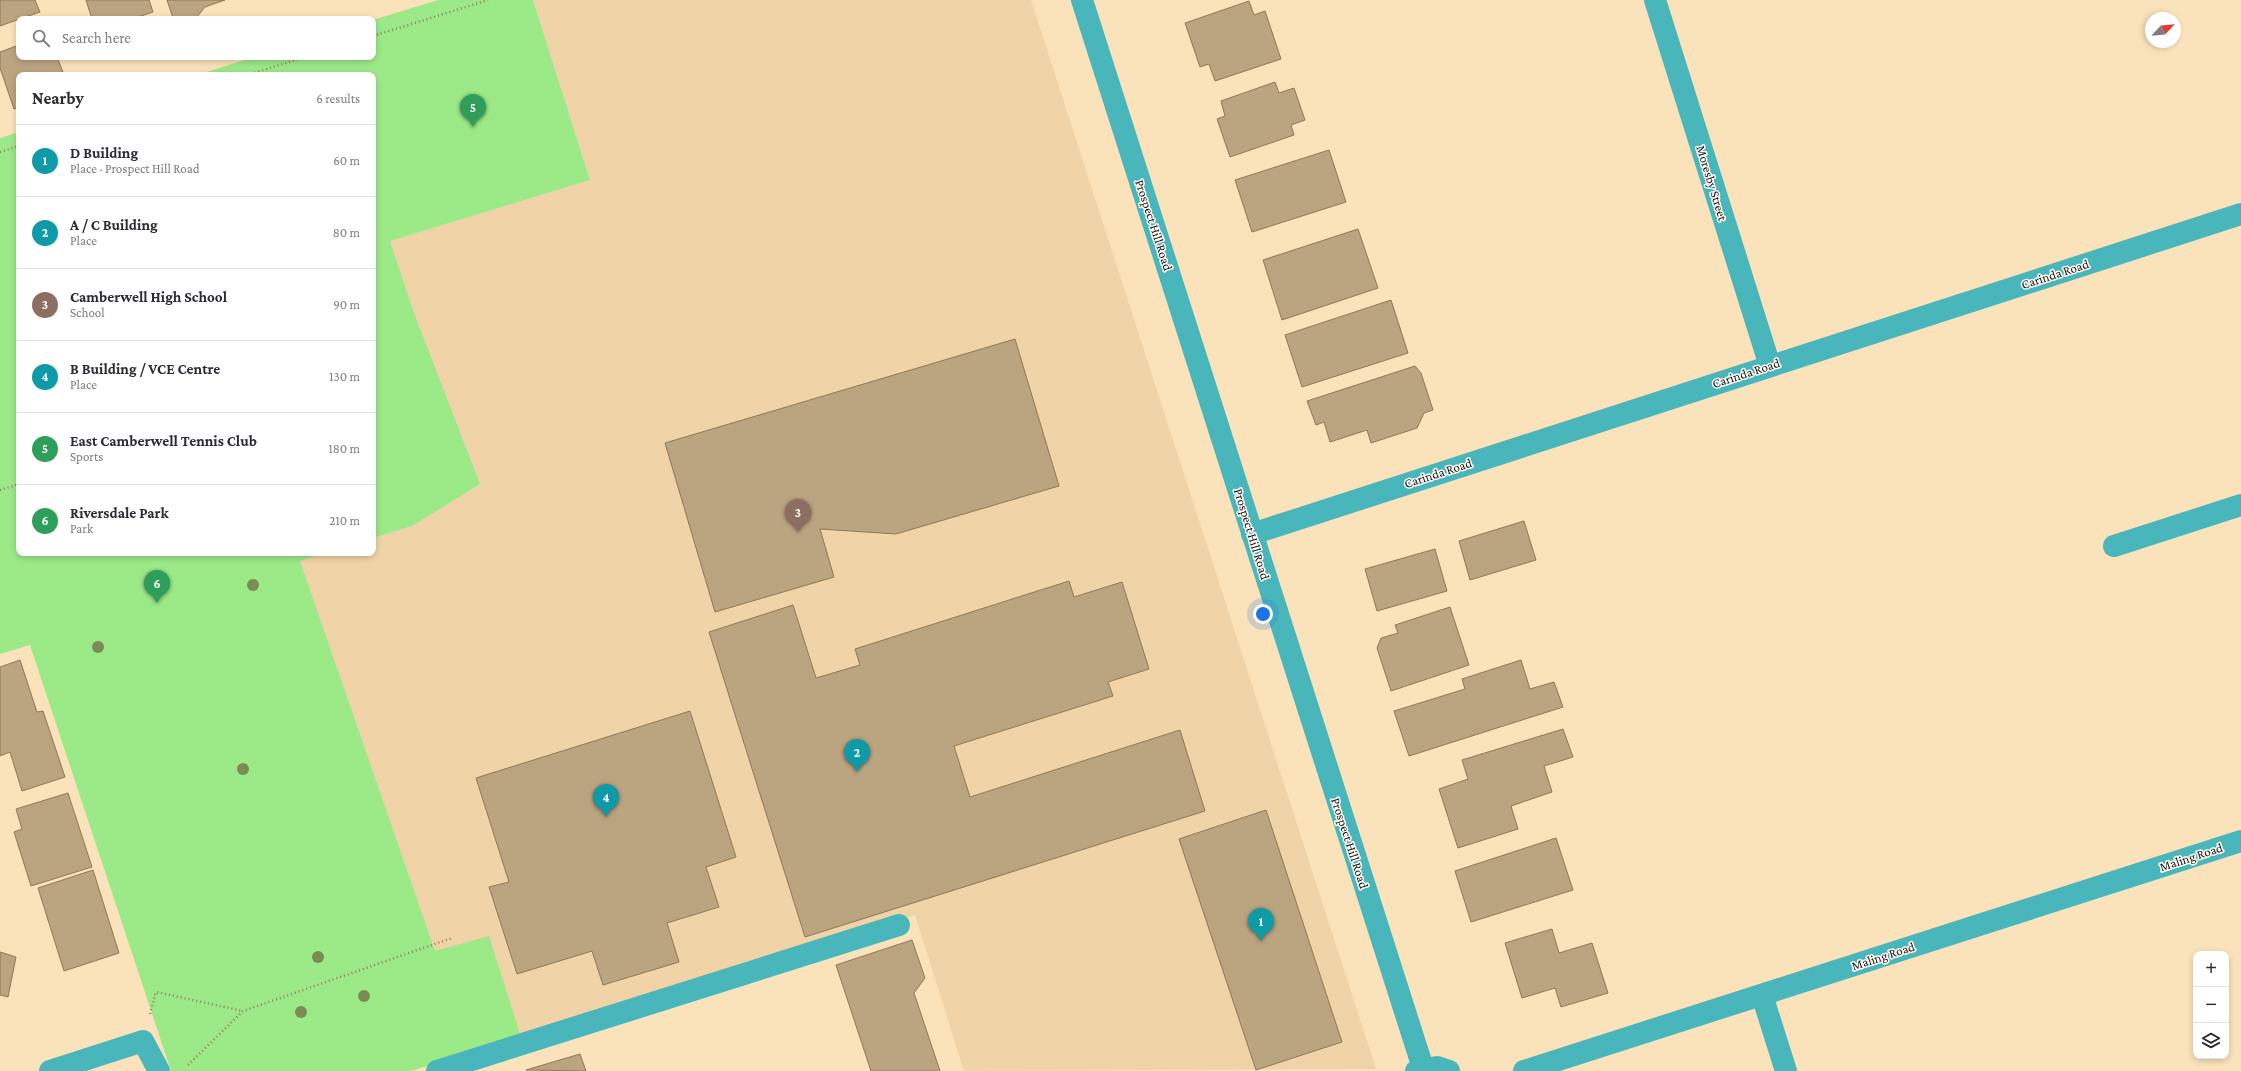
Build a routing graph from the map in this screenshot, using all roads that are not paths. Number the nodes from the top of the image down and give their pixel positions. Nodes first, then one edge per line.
1 (1082, 0) edge
2 (1655, 0) edge
3 (2241, 214) edge
4 (1770, 366) junction
5 (2241, 505) edge
6 (1252, 534) junction
7 (2114, 546) dead end
8 (2241, 840) edge
9 (899, 924) dead end
10 (1762, 995) junction
11 (1420, 1070) edge
12 (50, 1071) edge
13 (159, 1071) edge
14 (437, 1071) edge
15 (1449, 1071) edge
16 (1524, 1071) edge
17 (1786, 1071) edge

1 - 6 street, Prospect Hill Road
2 - 4 street, Moresby Street
3 - 4 street, Carinda Road
4 - 6 street, Carinda Road
5 - 7 street
6 - 11 street, Prospect Hill Road
8 - 10 street, Maling Road
9 - 14 street
10 - 16 street, Maling Road
10 - 17 street
11 - 15 street
12 - 13 street

